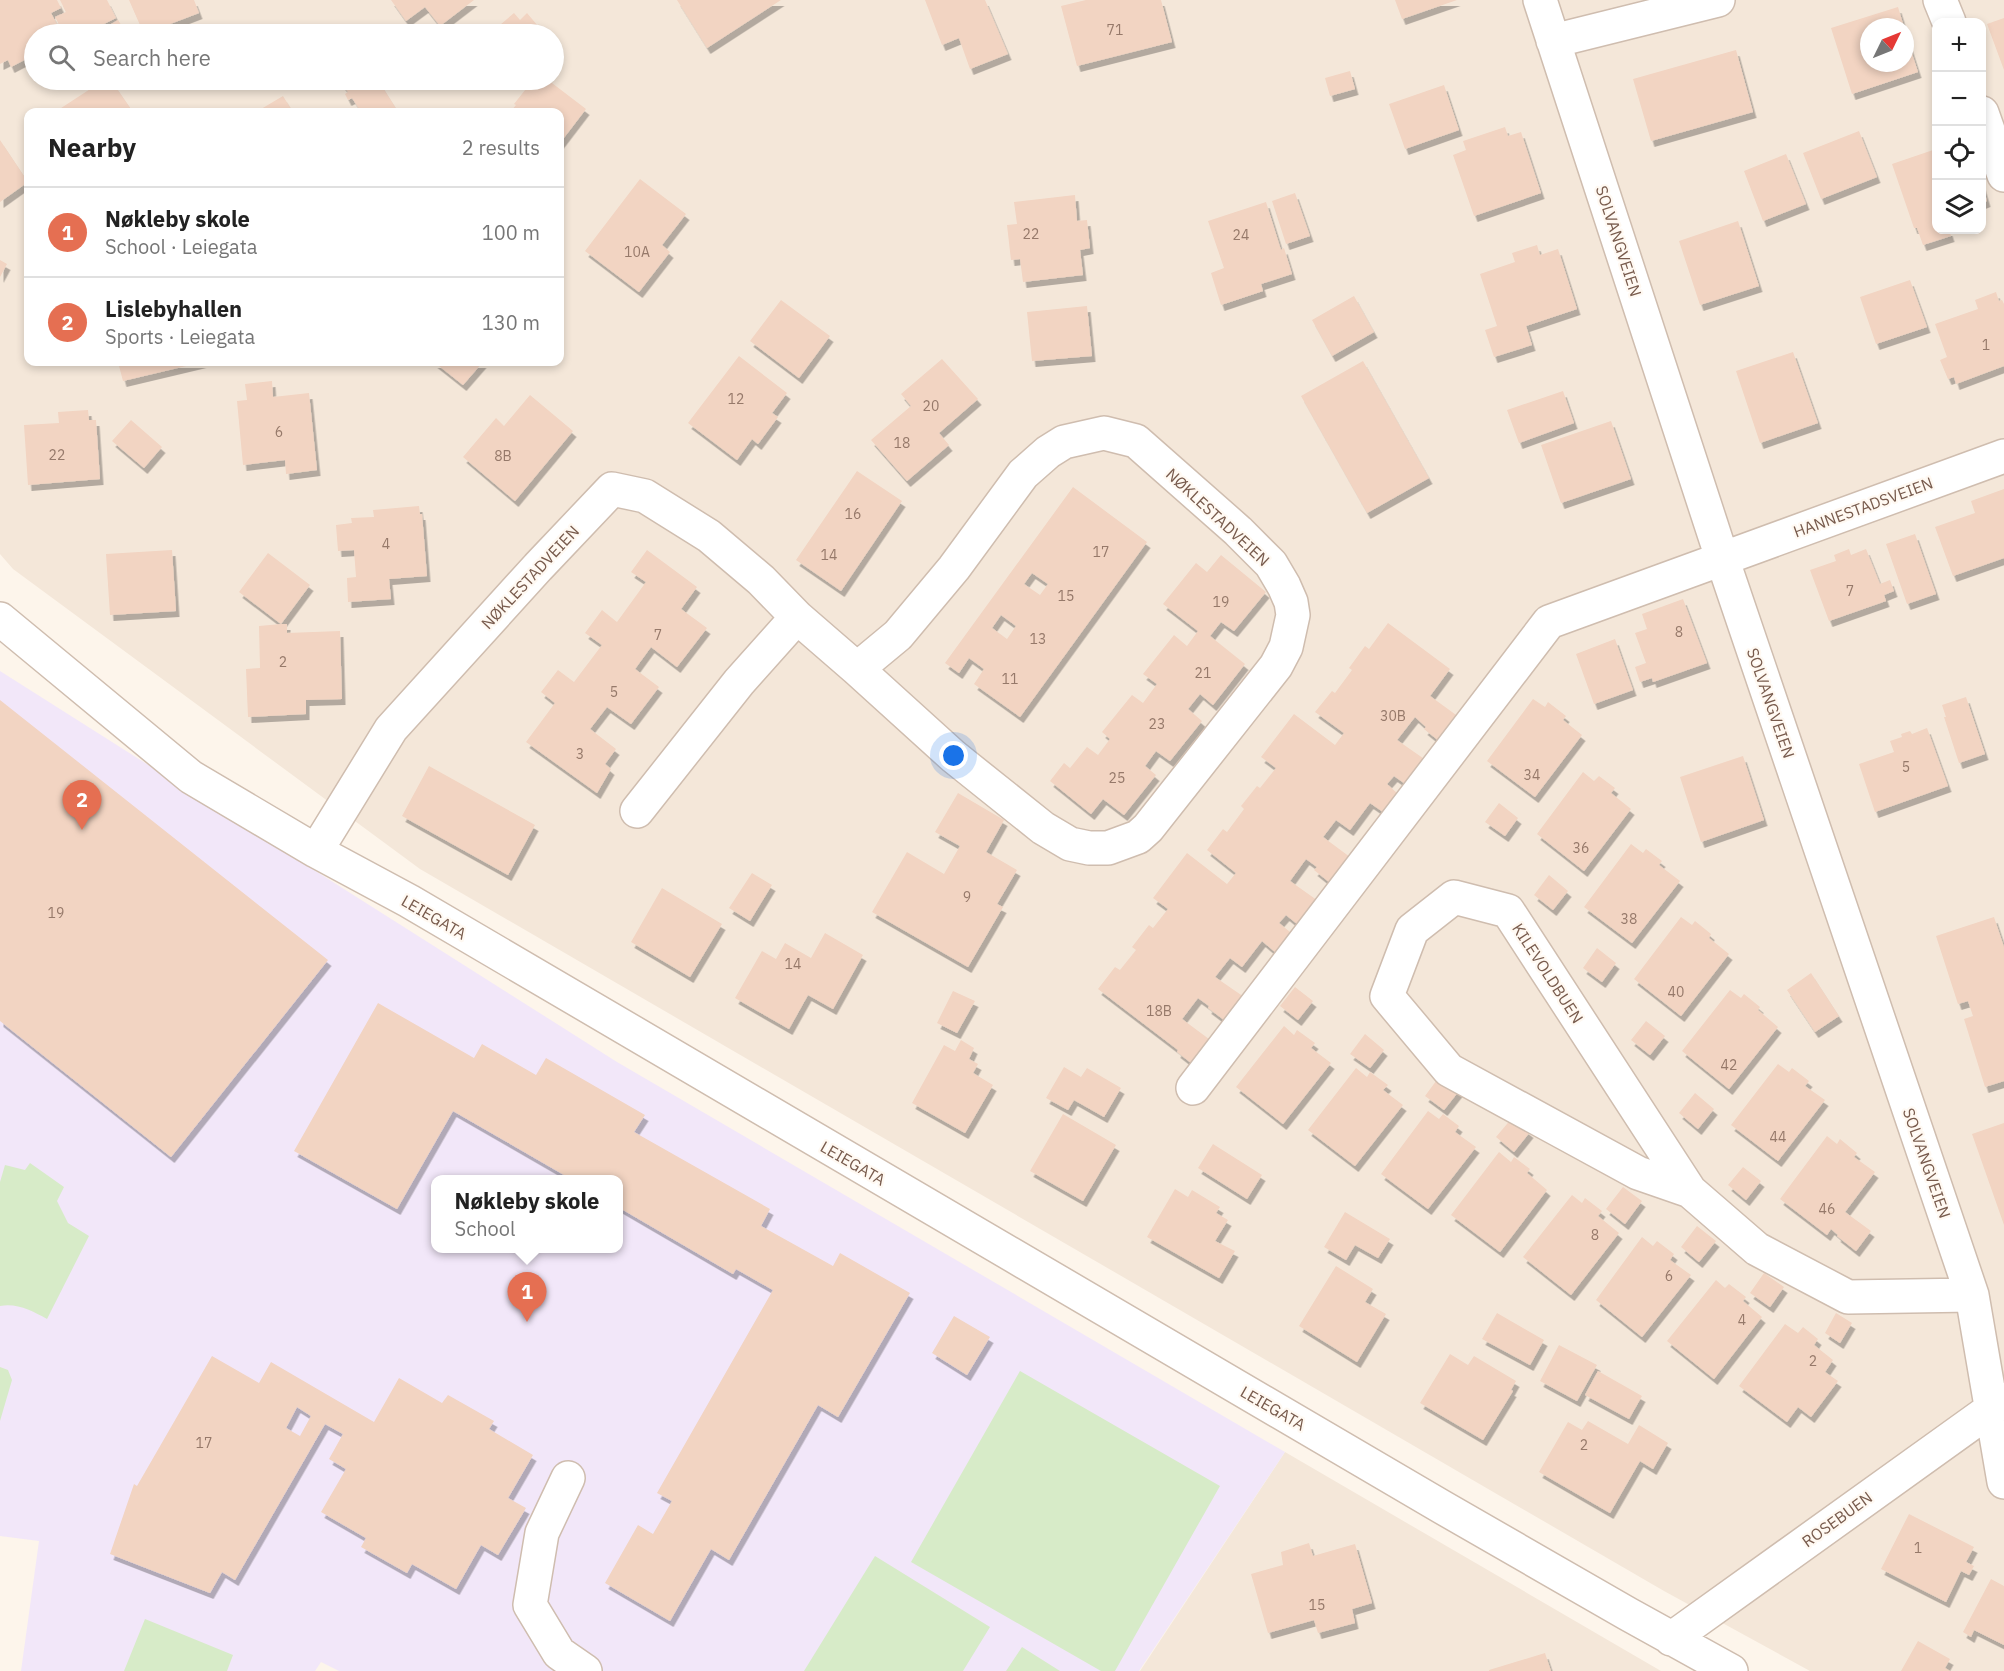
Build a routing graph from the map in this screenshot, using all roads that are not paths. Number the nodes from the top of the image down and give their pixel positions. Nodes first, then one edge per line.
1 (1540, 0) edge
2 (1718, 0) edge
3 (1940, 0) edge
4 (1947, 18) edge
5 (1553, 41) junction
6 (1986, 124) edge
7 (2004, 175) edge
8 (2004, 456) edge
9 (1722, 558) junction
10 (797, 617) junction
11 (0, 619) edge
12 (857, 669) junction
13 (638, 811) dead end
14 (316, 852) junction
15 (1193, 1088) dead end
16 (1690, 1191) junction
17 (1972, 1295) junction
18 (1997, 1404) edge
19 (568, 1478) dead end
20 (2004, 1482) edge
21 (1671, 1639) junction
22 (585, 1671) edge
23 (1731, 1671) edge

1 - 5 street, SOLVANGVEIEN
2 - 5 street
3 - 4 street
5 - 9 street, SOLVANGVEIEN
6 - 7 street
8 - 9 street, HANNESTADSVEIEN
9 - 15 street
9 - 17 street, SOLVANGVEIEN
10 - 12 street, NØKLESTADVEIEN
10 - 13 street
10 - 14 street, NØKLESTADVEIEN
11 - 14 street, LEIEGATA
12 - 12 street, NØKLESTADVEIEN
14 - 21 street, LEIEGATA
16 - 16 street, KILEVOLDBUEN
16 - 17 street, KILEVOLDBUEN
17 - 18 street, SOLVANGVEIEN
18 - 20 street, SOLVANGVEIEN
18 - 21 street, ROSEBUEN
19 - 22 street
21 - 23 street, LEIEGATA

